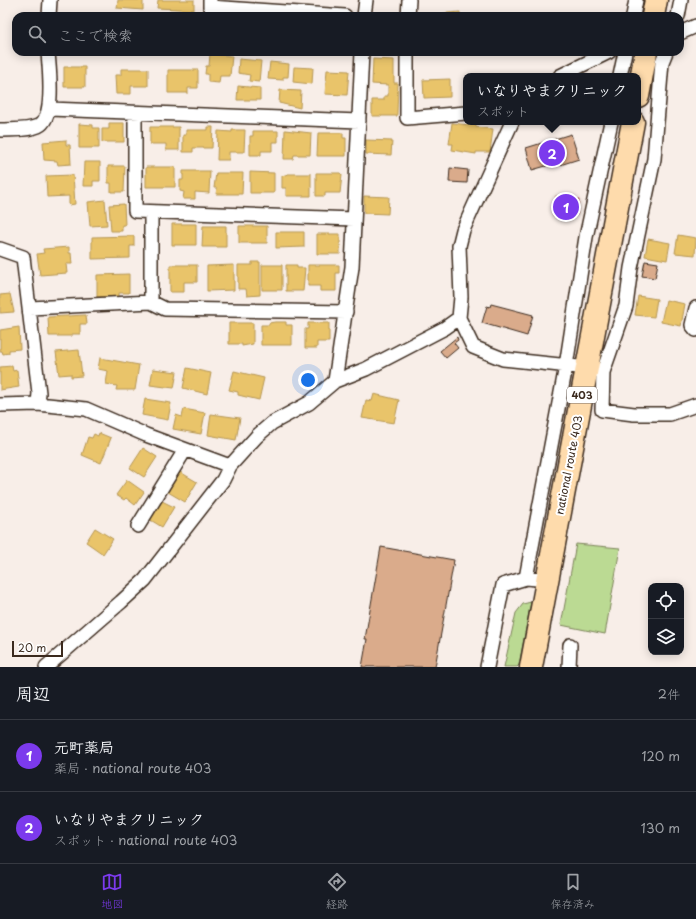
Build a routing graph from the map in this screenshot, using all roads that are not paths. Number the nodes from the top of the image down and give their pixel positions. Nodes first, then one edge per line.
1 (50, 0) edge
2 (210, 0) edge
3 (366, 0) edge
4 (409, 0) edge
5 (636, 0) edge
6 (656, 0) edge
7 (681, 0) edge
8 (49, 12) edge
9 (285, 12) edge
10 (364, 12) edge
11 (408, 12) edge
12 (634, 12) edge
13 (654, 12) edge
14 (679, 12) edge
15 (696, 26) edge
16 (684, 32) edge
17 (48, 56) edge
18 (362, 56) edge
19 (406, 56) edge
20 (601, 56) edge
21 (624, 56) edge
22 (645, 56) edge
23 (664, 56) edge
24 (566, 73) edge
25 (621, 73) edge
26 (641, 80) edge
27 (50, 109) junction
28 (135, 112) junction
29 (463, 114) edge
30 (360, 121) junction
31 (511, 125) edge
32 (609, 125) edge
33 (633, 125) edge
34 (0, 130) edge
35 (151, 213) junction
36 (354, 219) junction
37 (0, 249) edge
38 (151, 302) junction
39 (30, 308) junction
40 (696, 308) edge
41 (346, 312) junction
42 (459, 318) junction
43 (696, 330) edge
44 (566, 366) junction
45 (595, 370) junction
46 (335, 381) junction
47 (38, 404) junction
48 (0, 405) edge
49 (696, 405) edge
50 (185, 450) junction
51 (230, 466) junction
52 (138, 526) dead end
53 (526, 578) junction
54 (548, 580) junction
55 (570, 644) dead end
56 (46, 667) edge
57 (487, 667) edge
58 (531, 667) edge
59 (568, 667) edge

1 - 8 street
2 - 9 street
3 - 10 street
4 - 11 street
5 - 12 street
6 - 13 highway
7 - 14 street
15 - 16 street
17 - 27 street
18 - 30 street
19 - 29 street
20 - 24 street
21 - 25 street
22 - 26 highway
23 - 45 street
27 - 28 street
27 - 34 street
28 - 30 street
28 - 35 street
30 - 36 street
31 - 42 street
32 - 44 street
33 - 45 highway, national route 403 / 403
35 - 36 street
35 - 38 street
36 - 41 street
37 - 39 street
38 - 39 street
38 - 41 street
39 - 47 street
40 - 43 street
41 - 46 street
42 - 44 street
42 - 46 street
44 - 45 street
44 - 53 street
45 - 49 street
45 - 54 highway, national route 403 / 403
46 - 51 street
47 - 48 street
47 - 50 street
50 - 51 street
50 - 52 street
51 - 56 street
53 - 54 street
53 - 57 street
54 - 58 highway, national route 403 / 403
55 - 59 street

